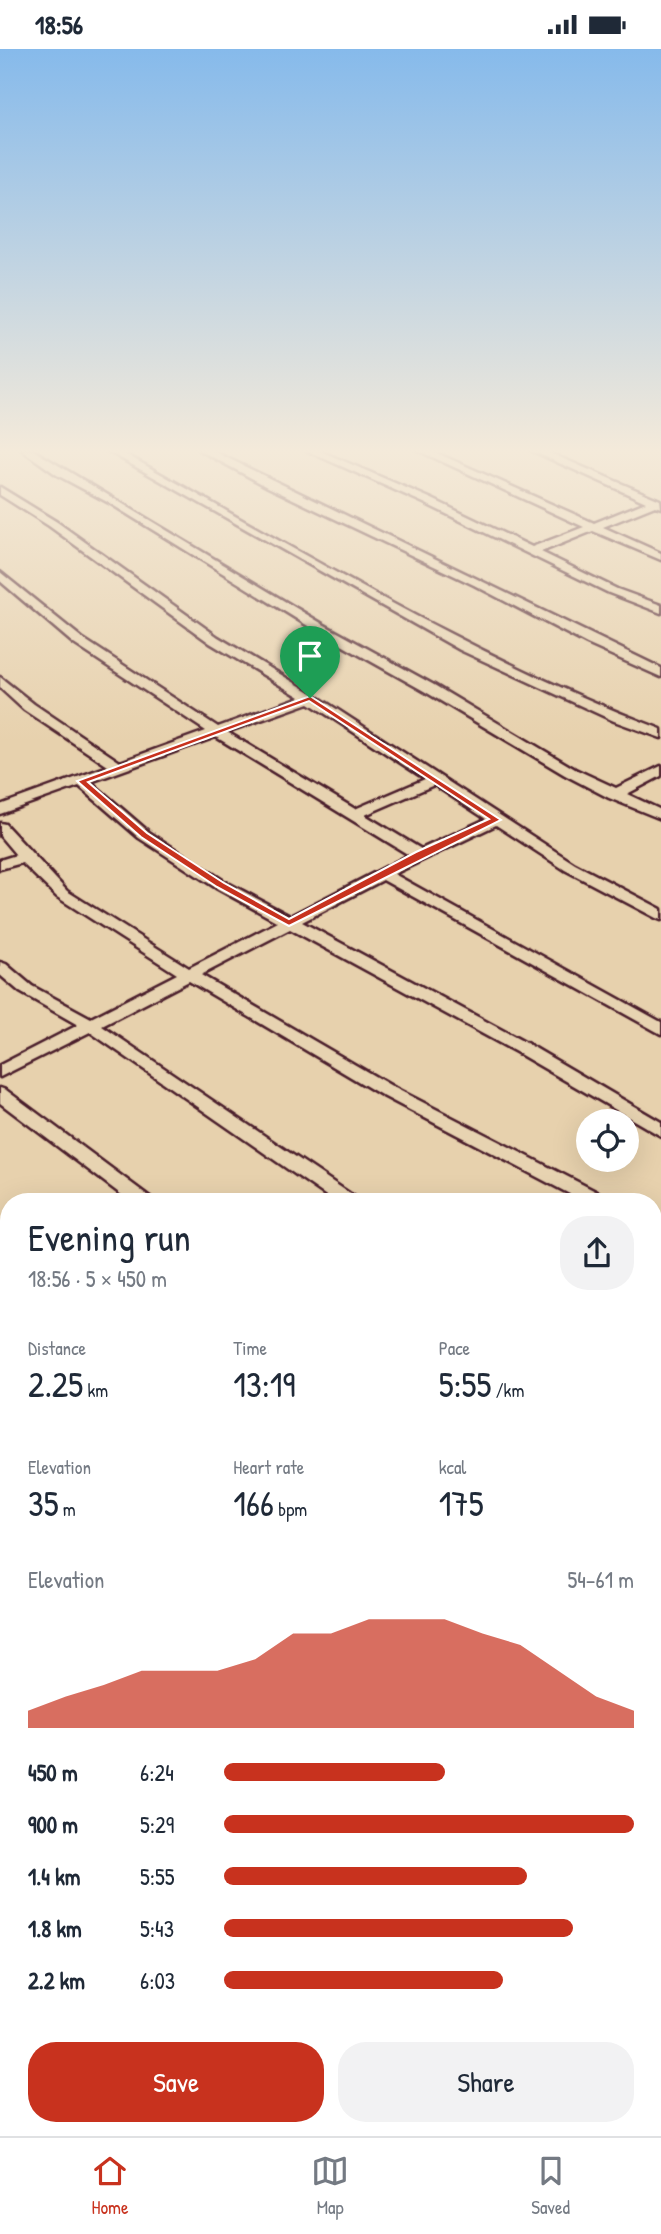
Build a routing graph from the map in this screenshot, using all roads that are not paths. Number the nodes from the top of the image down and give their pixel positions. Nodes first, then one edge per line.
1 (85, 547) edge
2 (189, 547) edge
3 (286, 547) edge
4 (399, 547) edge
5 (525, 547) edge
6 (543, 547) edge
7 (639, 547) edge
8 (533, 551) junction
9 (661, 557) edge
10 (0, 575) edge
11 (661, 609) edge
12 (661, 673) edge
13 (0, 681) edge
14 (310, 698) junction
15 (218, 732) junction
16 (661, 734) edge
17 (118, 768) junction
18 (661, 770) edge
19 (434, 780) junction
20 (81, 781) junction
21 (614, 795) junction
22 (0, 810) edge
23 (355, 815) junction
24 (661, 815) edge
25 (496, 820) junction
26 (0, 827) edge
27 (420, 855) junction
28 (25, 857) junction
29 (0, 865) edge
30 (385, 875) junction
31 (661, 915) edge
32 (289, 923) junction
33 (0, 967) edge
34 (188, 974) junction
35 (90, 1025) junction
36 (661, 1029) edge
37 (0, 1072) edge
38 (0, 1094) edge
39 (661, 1130) edge
40 (131, 1193) edge
41 (335, 1193) edge
42 (583, 1193) edge

1 - 14 street
2 - 21 street
3 - 16 street
4 - 12 street
5 - 8 street
6 - 8 street
7 - 9 street
8 - 11 street
10 - 15 street
13 - 17 street
14 - 15 street
14 - 19 street
15 - 17 street
15 - 23 street
17 - 20 street
18 - 21 street
19 - 23 street
19 - 25 street
20 - 22 street
20 - 32 street
21 - 24 street
23 - 27 street
25 - 27 street
25 - 31 street
26 - 28 street
27 - 30 street
28 - 29 street
28 - 34 street
30 - 32 street
30 - 36 street
32 - 34 street
32 - 39 street
33 - 35 street
34 - 35 street
34 - 42 street
35 - 37 street
35 - 41 street
38 - 40 street

